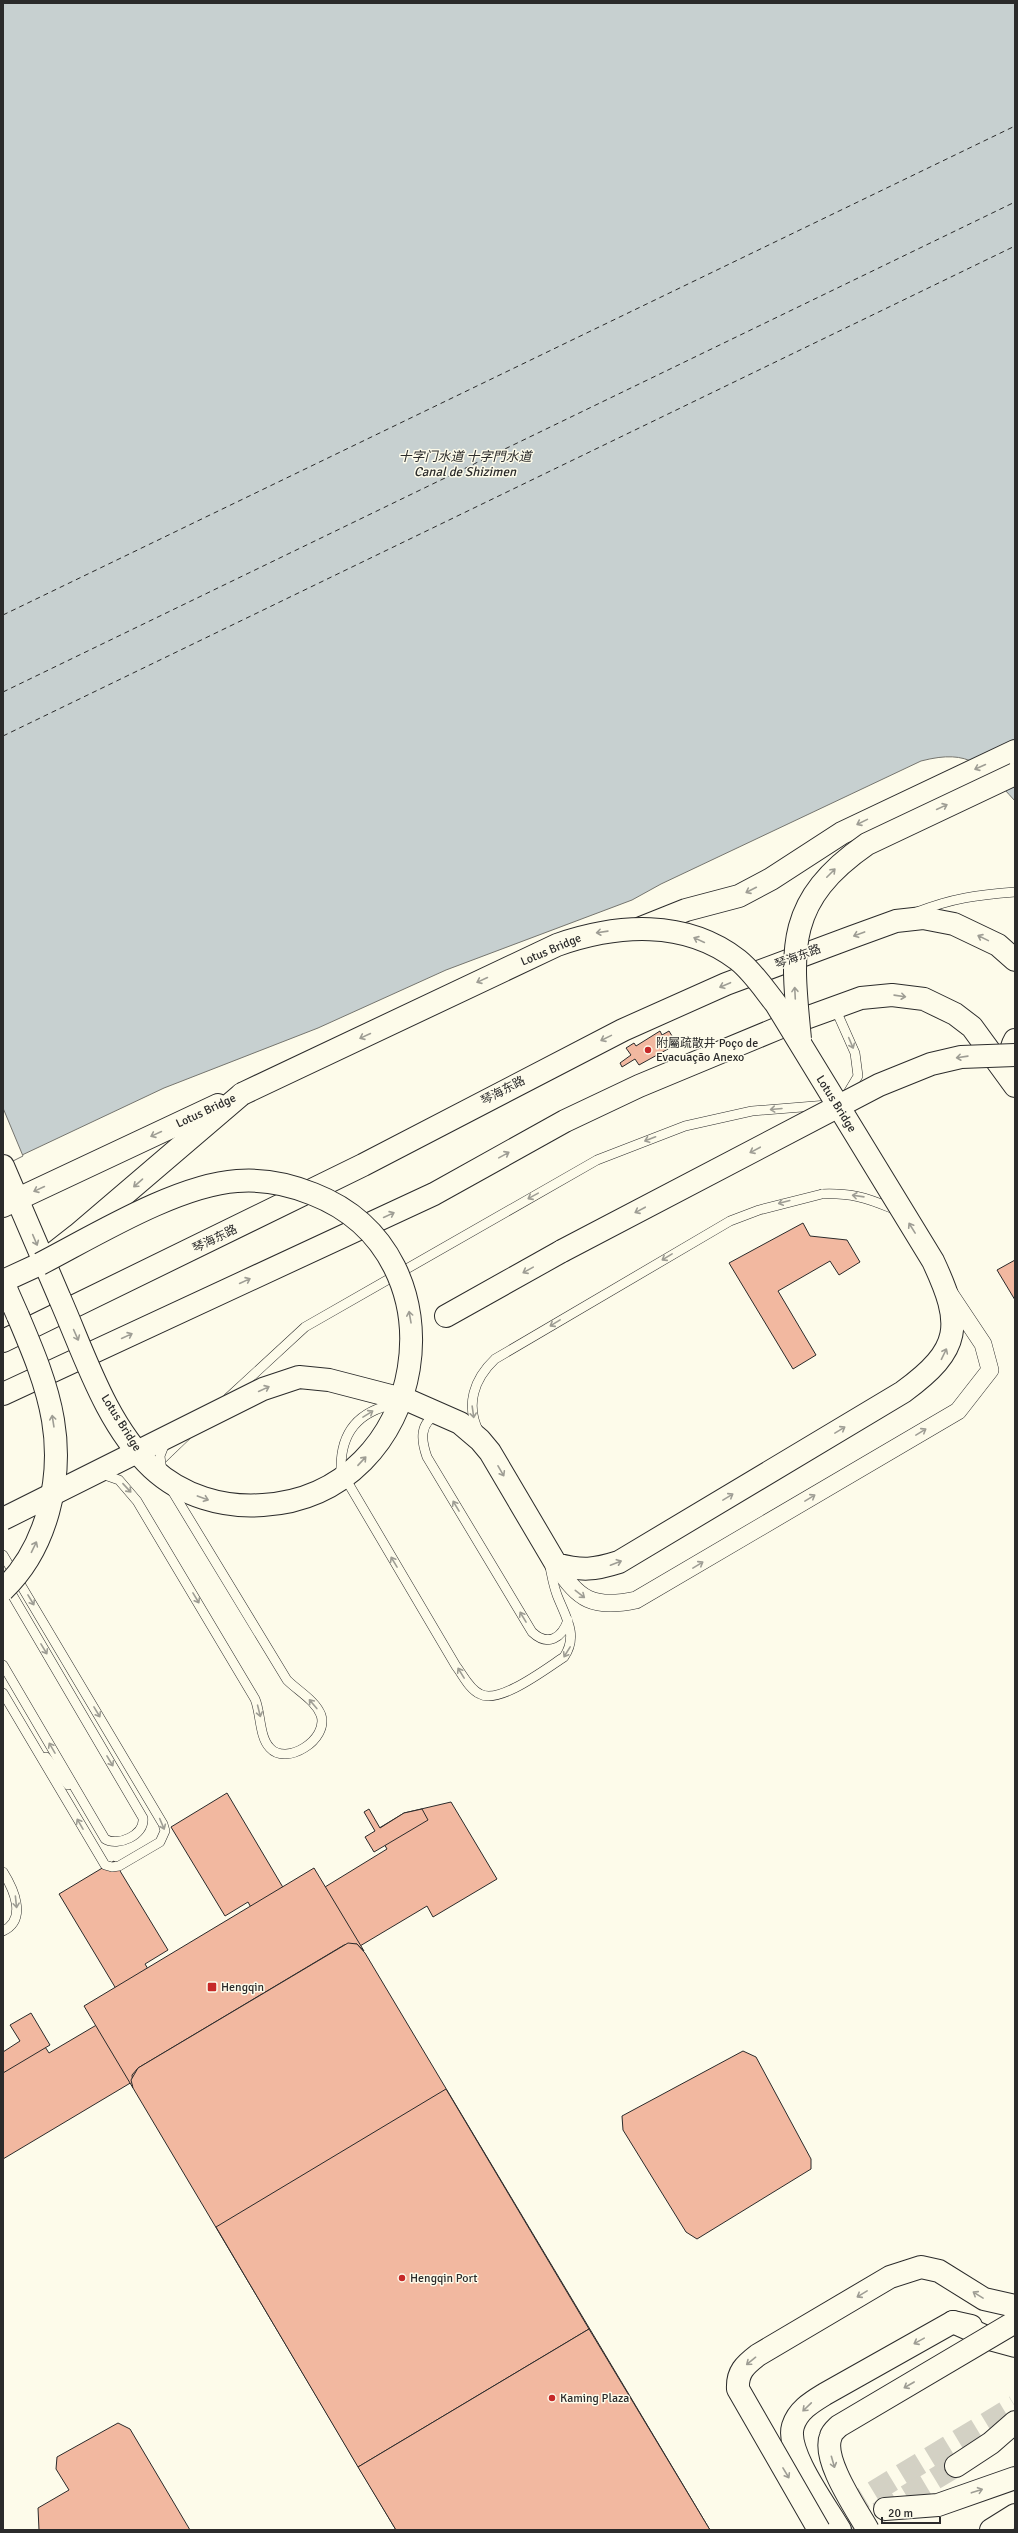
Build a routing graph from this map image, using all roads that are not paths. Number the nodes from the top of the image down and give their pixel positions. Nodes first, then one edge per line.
1 (1015, 751) edge
2 (1015, 774) edge
3 (1015, 892) edge
4 (896, 921) junction
5 (641, 928) junction
6 (1015, 960) edge
7 (835, 1008) junction
8 (1015, 1040) edge
9 (800, 1046) junction
10 (1015, 1055) edge
11 (1015, 1074) edge
12 (1015, 1086) edge
13 (242, 1094) junction
14 (3, 1166) edge
15 (3, 1206) edge
16 (890, 1208) dead end
17 (40, 1264) junction
18 (3, 1281) edge
19 (947, 1289) junction
20 (446, 1316) dead end
21 (3, 1341) edge
22 (3, 1394) edge
23 (410, 1401) junction
24 (446, 1415) junction
25 (168, 1437) junction
26 (490, 1452) junction
27 (161, 1460) dead end
28 (93, 1474) junction
29 (3, 1519) edge
30 (3, 1555) edge
31 (551, 1556) junction
32 (3, 1580) edge
33 (3, 1590) edge
34 (568, 1620) junction
35 (3, 1665) edge
36 (3, 1693) edge
37 (22, 1726) junction
38 (124, 1757) junction
39 (133, 1801) junction
40 (91, 1815) junction
41 (3, 1872) edge
42 (3, 1931) edge
43 (1015, 2306) edge
44 (953, 2322) junction
45 (1015, 2322) edge
46 (1015, 2336) edge
47 (1015, 2346) edge
48 (1015, 2422) edge
49 (1015, 2433) edge
50 (1015, 2478) edge
51 (885, 2509) dead end
52 (1015, 2515) edge
53 (820, 2530) edge
54 (840, 2530) edge
55 (868, 2530) edge
56 (991, 2530) edge

1 -> 5 main road
9 -> 2 main road, bridge
3 - 4 lane
6 -> 4 main road, 琴海东路
4 -> 21 main road, 琴海东路
9 -> 5 main road, Lotus Bridge, bridge
5 -> 13 main road, Lotus Bridge, bridge
7 -> 12 main road
22 -> 7 main road
7 -> 27 lane
8 - 11 main road
19 -> 9 main road, Lotus Bridge, bridge
10 -> 20 main road, bridge
13 -> 15 main road, Lotus Bridge
13 -> 17 main road, Lotus Bridge, bridge
14 -> 17 main road, Lotus Bridge, bridge
16 -> 26 lane, bridge
17 - 18 main road, Lotus Bridge
33 -> 18 main road, Lotus Bridge, bridge
31 -> 19 main road, Lotus Bridge, bridge
31 -> 19 street, bridge
23 - 24 main road, bridge
25 -> 23 main road, bridge
34 -> 23 lane, bridge
24 - 26 main road, bridge
34 -> 24 lane, bridge
25 - 28 main road, bridge
28 -> 25 lane, bridge
26 -> 31 main road, bridge
28 - 29 main road, bridge
30 -> 38 lane
31 - 34 lane, bridge
32 -> 39 lane
40 -> 35 lane
36 - 37 lane
38 -> 37 lane
37 - 40 lane
38 - 39 lane
39 - 40 lane
41 -> 42 lane
43 -> 53 main road, bridge
44 - 46 main road
44 - 47 main road
44 -> 54 main road
45 -> 55 main road, bridge
48 - 49 main road
51 -> 50 main road
52 - 56 main road

